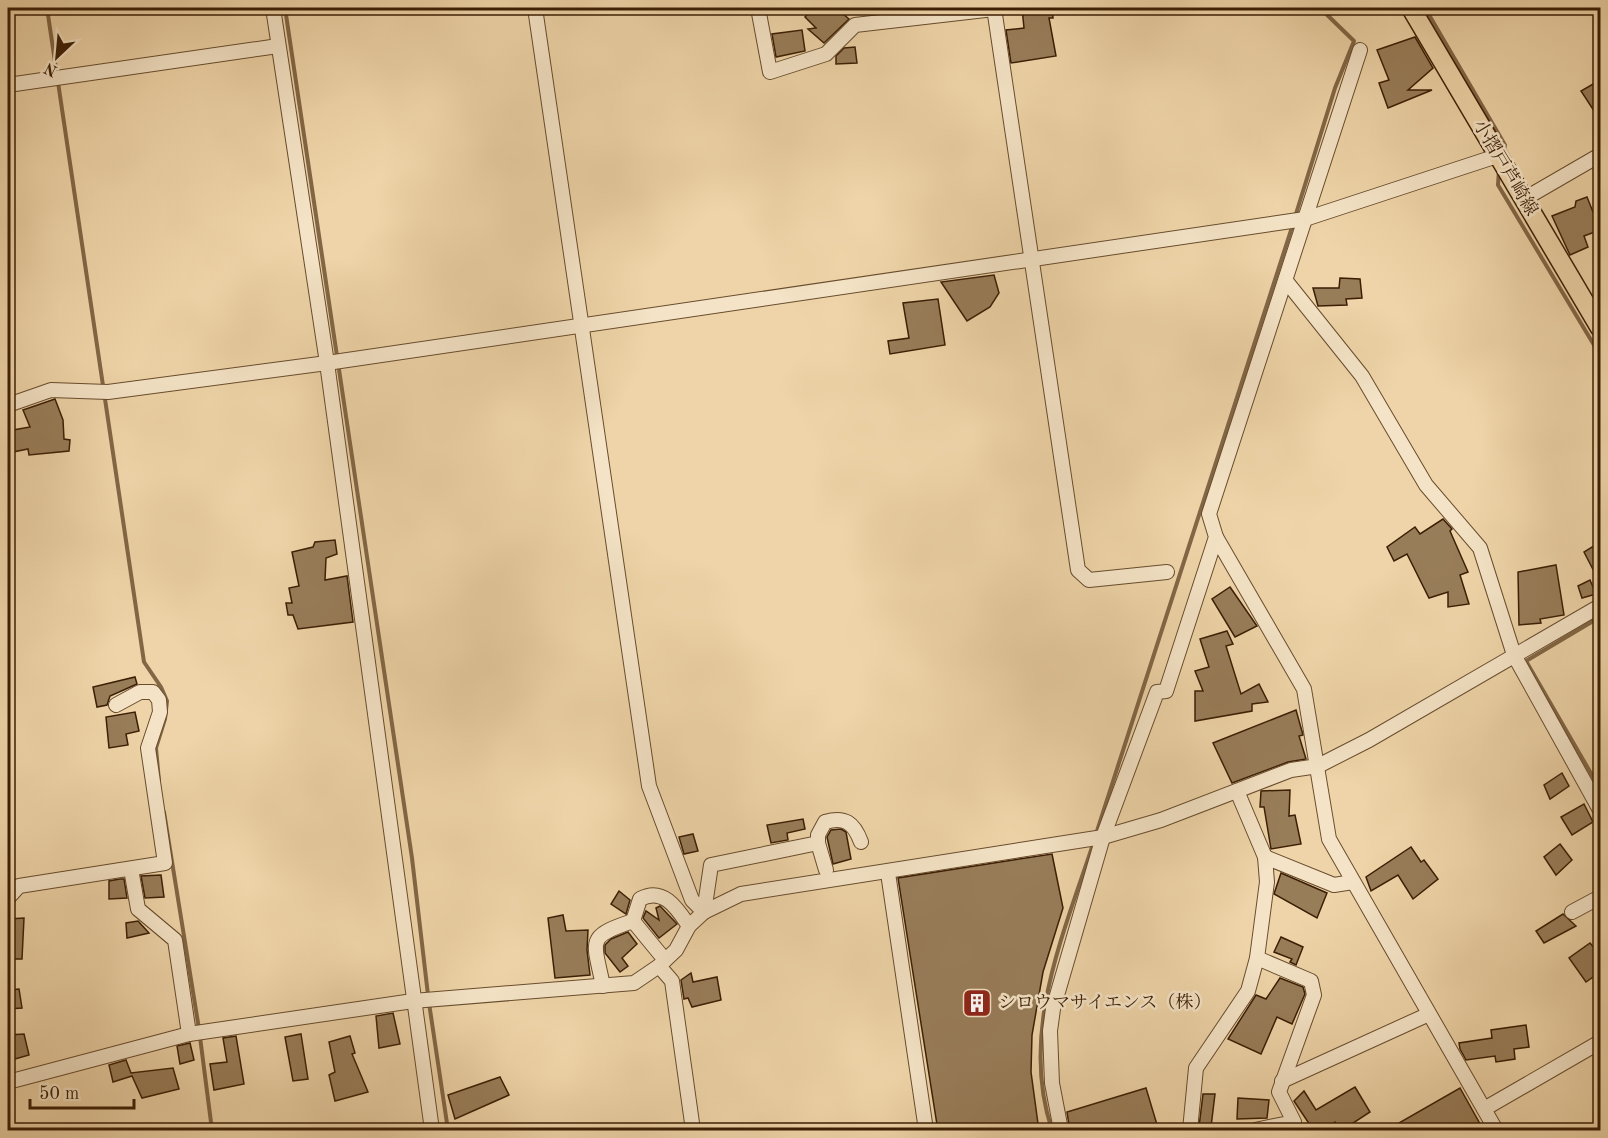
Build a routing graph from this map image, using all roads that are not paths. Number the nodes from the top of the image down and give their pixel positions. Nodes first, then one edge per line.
1 (273, 8) edge
2 (535, 8) edge
3 (758, 8) edge
4 (994, 8) edge
5 (1411, 8) edge
6 (278, 46) junction
7 (1360, 50) dead end
8 (8, 85) edge
9 (1600, 155) edge
10 (1497, 156) junction
11 (1524, 199) junction
12 (1305, 219) junction
13 (1030, 261) junction
14 (1286, 280) junction
15 (580, 325) junction
16 (1600, 328) edge
17 (327, 363) junction
18 (8, 405) edge
19 (1216, 537) junction
20 (1167, 572) dead end
21 (1600, 606) edge
22 (1514, 655) junction
23 (116, 705) dead end
24 (1318, 766) junction
25 (1237, 791) junction
26 (1600, 810) edge
27 (1103, 837) junction
28 (861, 842) dead end
29 (818, 843) junction
30 (1265, 857) junction
31 (131, 869) junction
32 (826, 870) dead end
33 (888, 873) junction
34 (1353, 882) junction
35 (1600, 897) edge
36 (8, 898) edge
37 (704, 912) junction
38 (1572, 912) dead end
39 (633, 921) junction
40 (689, 926) junction
41 (1257, 958) junction
42 (662, 963) junction
43 (603, 986) junction
44 (413, 1001) junction
45 (1427, 1015) junction
46 (189, 1034) junction
47 (1600, 1042) edge
48 (1282, 1081) junction
49 (8, 1082) edge
50 (1484, 1109) junction
51 (1297, 1126) edge
52 (432, 1131) edge
53 (693, 1131) edge
54 (926, 1131) edge
55 (1061, 1131) edge
56 (1190, 1131) edge
57 (1255, 1131) edge
58 (1496, 1131) edge

1 - 6 street
2 - 15 street
3 - 4 street
4 - 13 street
5 - 10 main road, 小摺戸芦崎線
6 - 8 street
6 - 17 street
7 - 12 street
9 - 11 street
10 - 11 main road, 小摺戸芦崎線
10 - 12 street
11 - 16 main road, 小摺戸芦崎線
12 - 13 street
12 - 14 street
13 - 15 street
13 - 20 street
14 - 19 street
14 - 22 street
15 - 17 street
15 - 37 street
17 - 18 street
17 - 44 street
19 - 24 street
19 - 27 street
21 - 22 street
22 - 24 street
22 - 26 street
23 - 31 street
24 - 25 street
24 - 34 street
25 - 27 street
25 - 30 street
27 - 33 street
27 - 55 street
28 - 29 street
29 - 32 street
29 - 37 street
30 - 34 street
30 - 41 street
31 - 36 street
31 - 46 street
33 - 37 street
33 - 54 street
34 - 45 street
35 - 38 street
37 - 40 street
39 - 40 street
39 - 42 street
39 - 43 street
40 - 42 street
41 - 48 street
41 - 56 street
42 - 43 street
42 - 53 street
43 - 44 street
44 - 46 street
44 - 52 street
45 - 48 street
45 - 50 street
46 - 49 street
47 - 50 street
48 - 51 street
50 - 58 street
51 - 57 street

